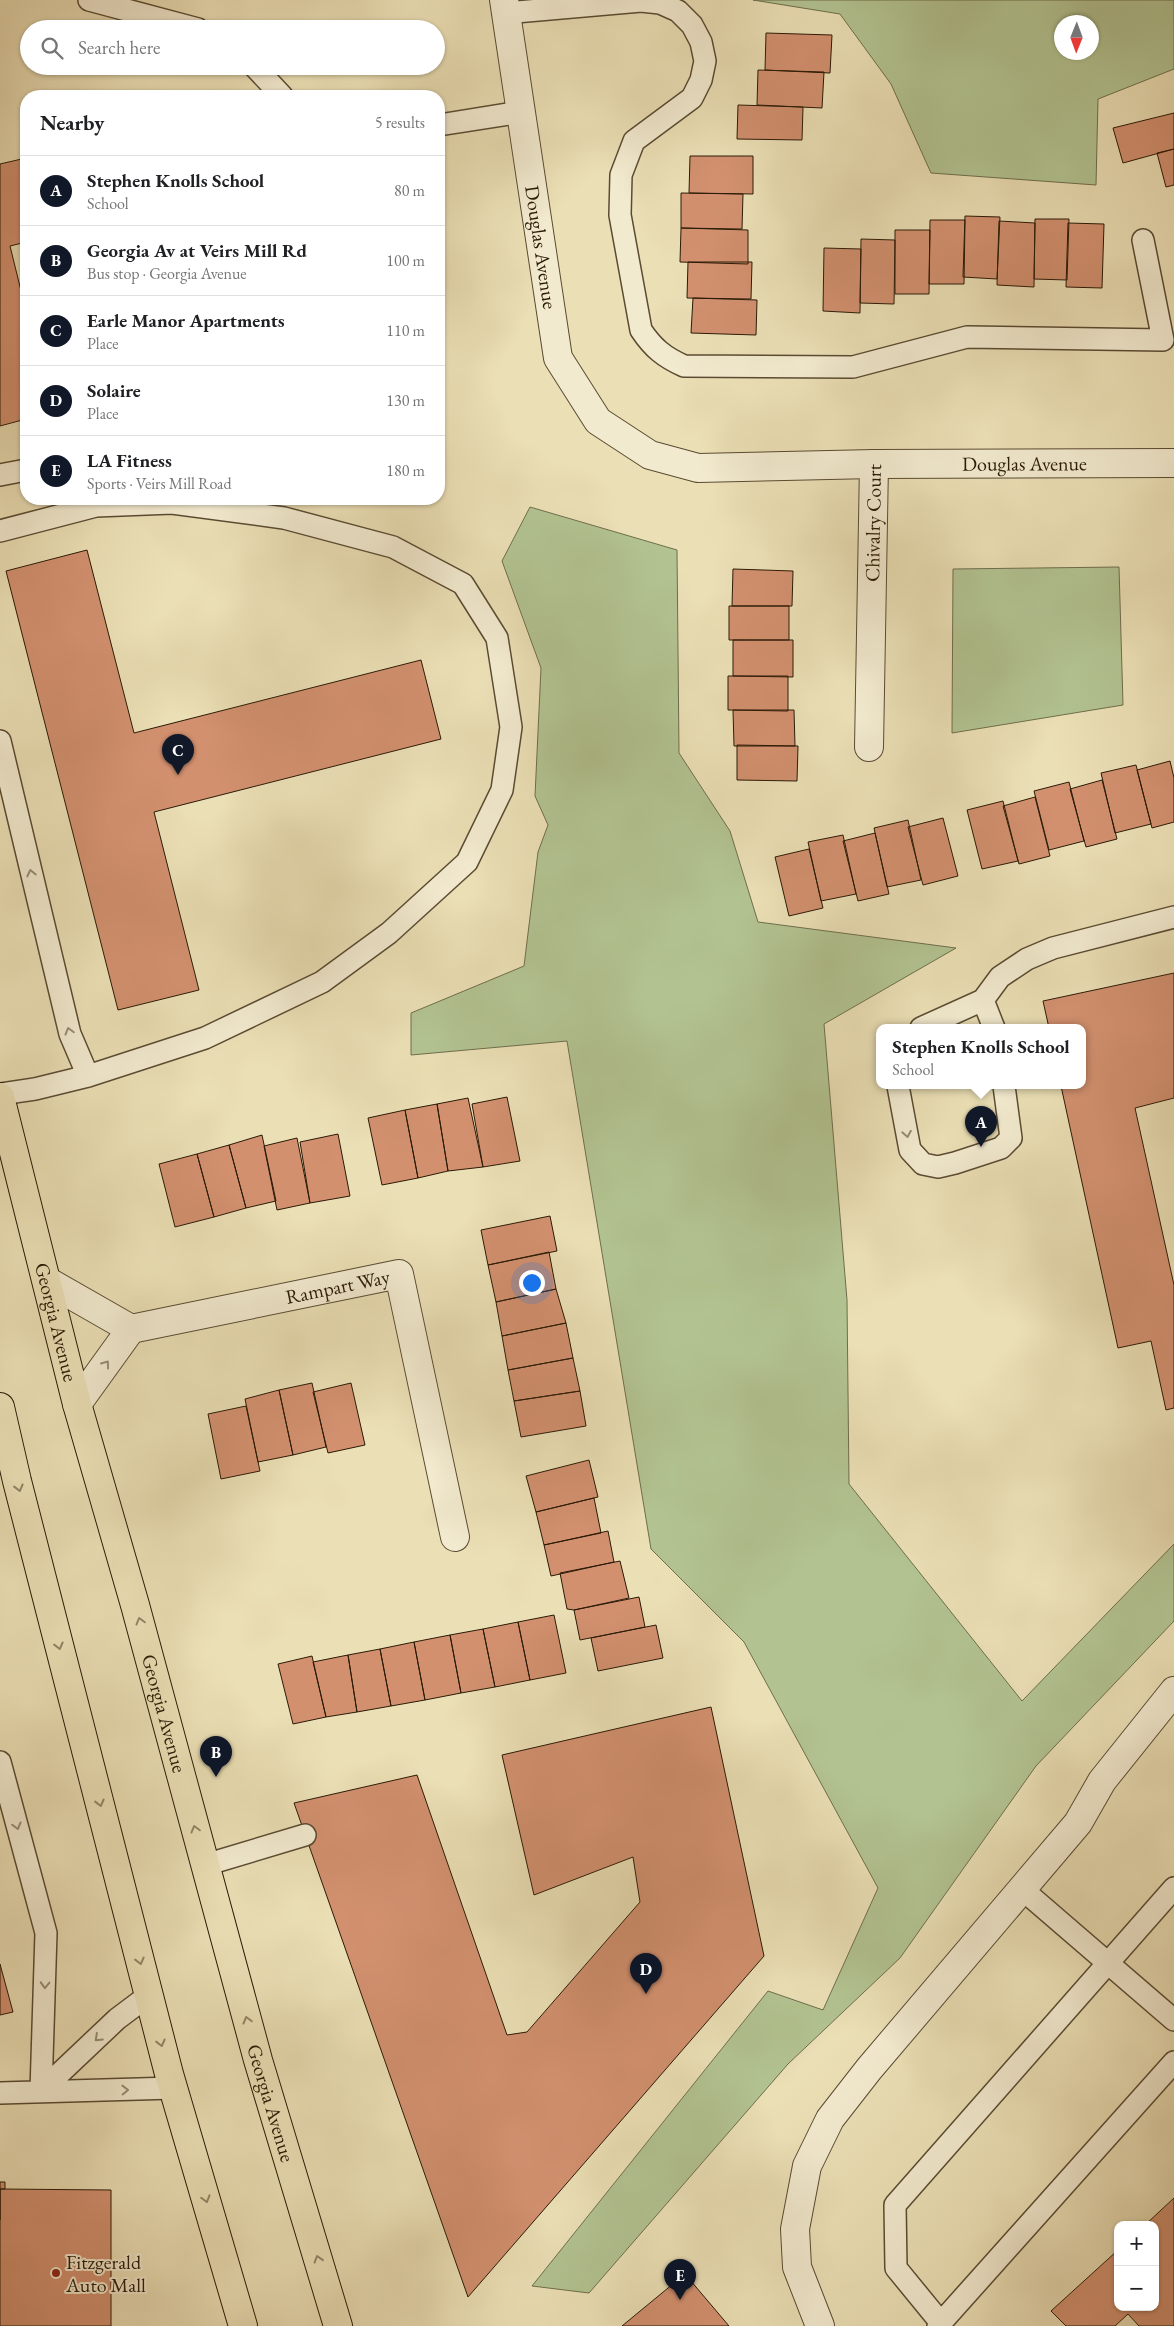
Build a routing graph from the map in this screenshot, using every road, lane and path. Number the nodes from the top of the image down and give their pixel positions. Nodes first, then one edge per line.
1 (89, 0) edge
2 (505, 6) edge
3 (164, 20) edge
4 (262, 75) edge
5 (276, 90) edge
6 (521, 112) junction
7 (445, 124) edge
8 (1143, 240) dead end
9 (650, 456) joint
10 (1174, 463) edge
11 (874, 464) junction
12 (20, 471) edge
13 (0, 475) edge
14 (111, 505) edge
15 (198, 505) edge
16 (0, 531) edge
17 (0, 741) edge
18 (869, 747) dead end
19 (1174, 917) edge
20 (983, 1000) junction
21 (930, 1024) edge
22 (992, 1024) edge
23 (88, 1076) junction
24 (899, 1089) edge
25 (1004, 1089) edge
26 (0, 1095) edge
27 (47, 1281) junction
28 (131, 1329) junction
29 (77, 1404) junction
30 (0, 1407) edge
31 (455, 1537) dead end
32 (1174, 1691) edge
33 (0, 1762) edge
34 (305, 1835) dead end
35 (205, 1865) junction
36 (1174, 1888) edge
37 (1022, 1889) junction
38 (1108, 1962) junction
39 (149, 1996) junction
40 (1174, 2020) edge
41 (1174, 2062) edge
42 (173, 2088) junction
43 (41, 2091) junction
44 (0, 2093) edge
45 (339, 2319) edge
46 (939, 2325) edge
47 (242, 2326) edge
48 (820, 2326) edge

1 - 3 lane
2 - 6 street, Douglas Avenue
2 - 8 lane
4 - 5 lane
6 - 7 lane
6 - 9 street, Douglas Avenue
9 - 11 street, Chivalry Court
10 - 11 street, Douglas Avenue
11 - 18 street, Chivalry Court
12 - 13 lane
14 - 16 lane
15 - 23 lane
23 -> 17 lane
19 - 20 lane
20 - 21 lane
20 - 22 lane
23 - 26 lane
24 -> 25 lane
26 - 27 main road, Georgia Avenue
27 - 28 street
27 - 29 main road, Georgia Avenue
29 -> 28 street
28 - 31 street, Rampart Way
35 -> 29 main road, Georgia Avenue
30 -> 39 main road
32 - 37 street
33 -> 43 lane
34 - 35 lane
45 -> 35 main road, Georgia Avenue
36 - 38 lane
37 - 38 lane
37 - 48 street
38 - 40 lane
38 - 46 lane
39 -> 42 main road
39 -> 43 lane
41 - 46 lane
43 -> 42 lane
42 -> 47 main road
43 - 44 lane

